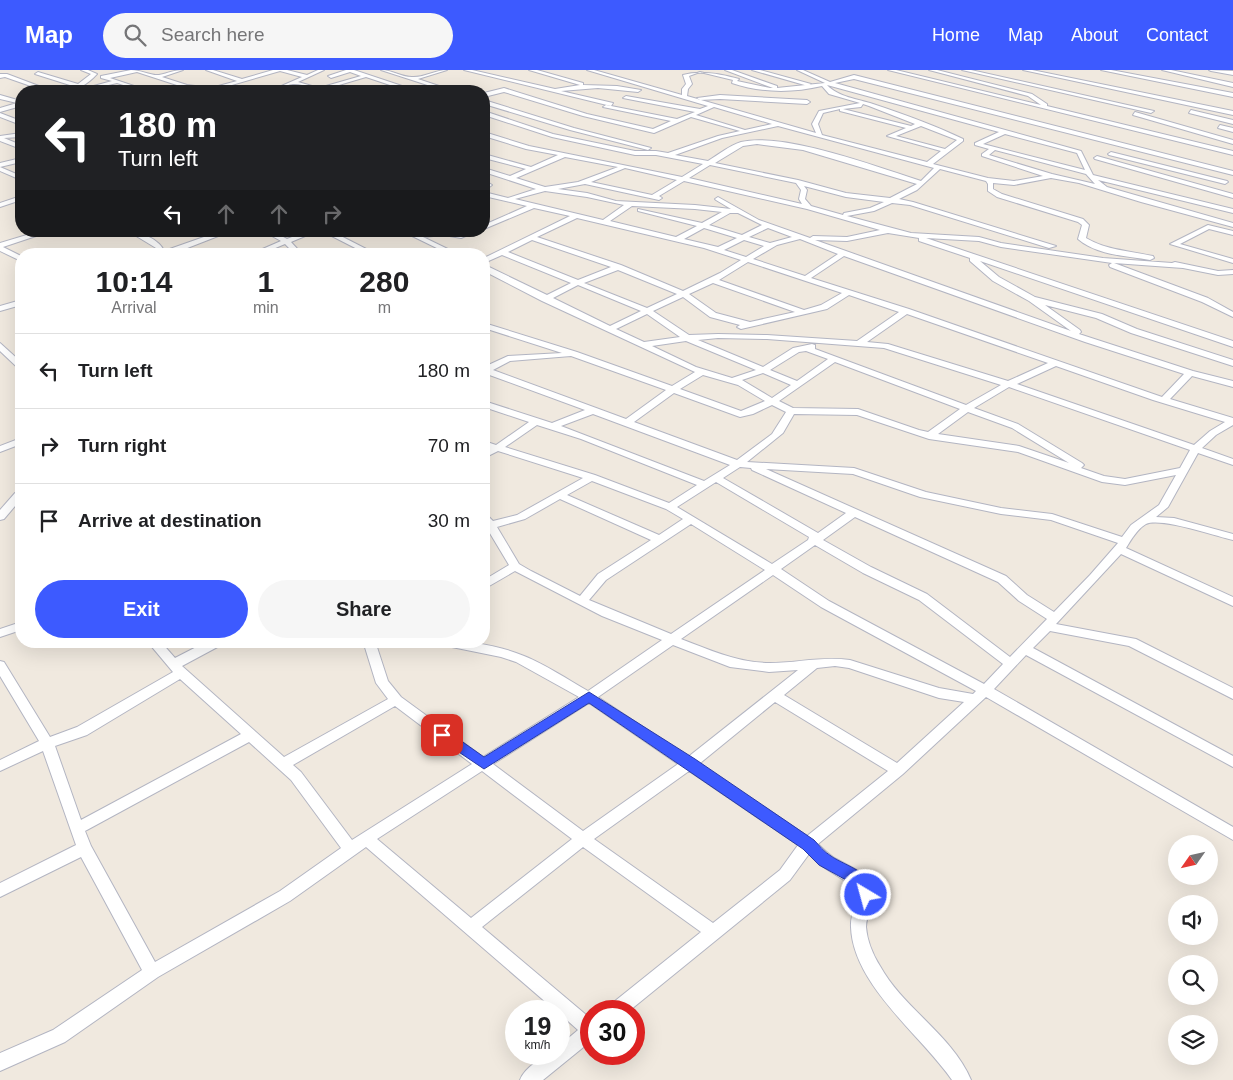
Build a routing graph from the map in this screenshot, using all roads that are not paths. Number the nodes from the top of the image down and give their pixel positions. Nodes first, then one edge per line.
1 (1, 70) edge
2 (54, 70) edge
3 (137, 70) edge
4 (181, 70) edge
5 (208, 70) edge
6 (280, 70) edge
7 (350, 70) edge
8 (383, 70) edge
9 (422, 70) edge
10 (445, 70) edge
11 (466, 70) edge
12 (531, 70) edge
13 (546, 70) edge
14 (589, 70) edge
15 (678, 70) edge
16 (700, 70) edge
17 (728, 70) edge
18 (754, 70) edge
19 (799, 70) edge
20 (890, 70) edge
21 (921, 70) edge
22 (931, 70) edge
23 (964, 70) edge
24 (1025, 70) edge
25 (1049, 70) edge
26 (1103, 70) edge
27 (1164, 70) edge
28 (1182, 70) edge
29 (1211, 70) edge
30 (89, 71) edge
31 (317, 71) edge
32 (762, 71) edge
33 (539, 72) junction
34 (1147, 72) dead end
35 (1174, 72) junction
36 (393, 73) junction
37 (433, 73) junction
38 (944, 73) junction
39 (1119, 73) junction
40 (1233, 73) edge
41 (38, 74) junction
42 (602, 74) junction
43 (746, 74) edge
44 (686, 75) junction
45 (3, 76) edge
46 (306, 76) junction
47 (331, 76) junction
48 (366, 76) junction
49 (592, 76) dead end
50 (911, 76) junction
51 (103, 77) junction
52 (156, 77) junction
53 (1138, 77) junction
54 (375, 78) junction
55 (15, 79) junction
56 (413, 79) junction
57 (926, 79) junction
58 (1003, 79) junction
59 (245, 80) junction
60 (509, 80) junction
61 (736, 80) junction
62 (904, 80) dead end
63 (1107, 80) junction
64 (350, 81) junction
65 (1160, 81) junction
66 (119, 82) junction
67 (292, 82) junction
68 (583, 82) junction
69 (830, 83) junction
70 (264, 84) dead end
71 (823, 84) junction
72 (947, 84) junction
73 (1233, 84) edge
74 (32, 85) edge
75 (70, 85) edge
76 (84, 85) edge
77 (103, 85) edge
78 (128, 85) edge
79 (183, 85) edge
80 (228, 85) edge
81 (286, 85) edge
82 (304, 85) edge
83 (334, 85) edge
84 (395, 85) edge
85 (403, 85) edge
86 (432, 85) edge
87 (812, 85) junction
88 (650, 87) junction
89 (748, 88) junction
90 (544, 89) junction
91 (1116, 89) junction
92 (553, 90) junction
93 (643, 90) junction
94 (781, 90) junction
95 (490, 93) edge
96 (916, 94) junction
97 (1233, 95) edge
98 (525, 96) junction
99 (684, 96) junction
100 (720, 97) junction
101 (0, 98) edge
102 (626, 98) junction
103 (691, 98) junction
104 (1162, 98) junction
105 (1096, 99) junction
106 (890, 100) junction
107 (540, 101) junction
108 (15, 102) edge
109 (806, 102) junction
110 (490, 104) edge
111 (608, 105) junction
112 (871, 105) junction
113 (15, 106) edge
114 (712, 106) junction
115 (1080, 106) dead end
116 (490, 108) edge
117 (503, 108) junction
118 (836, 108) junction
119 (1172, 108) dead end
120 (1051, 109) junction
121 (0, 110) edge
122 (511, 110) junction
123 (1182, 110) dead end
124 (701, 111) junction
125 (821, 112) junction
126 (1067, 113) junction
127 (1233, 113) edge
128 (0, 115) edge
129 (490, 115) edge
130 (585, 115) junction
131 (691, 116) junction
132 (1094, 119) junction
133 (1136, 119) junction
134 (15, 121) edge
135 (611, 121) junction
136 (678, 121) junction
137 (1231, 122) edge
138 (1032, 123) junction
139 (920, 124) junction
140 (1087, 124) dead end
141 (779, 125) junction
142 (910, 127) junction
143 (1080, 128) dead end
144 (1217, 129) junction
145 (744, 130) junction
146 (1058, 130) junction
147 (1233, 130) edge
148 (654, 131) junction
149 (1006, 131) junction
150 (582, 132) junction
151 (1072, 133) junction
152 (1204, 134) junction
153 (1020, 135) junction
154 (15, 136) edge
155 (490, 136) edge
156 (820, 136) junction
157 (1114, 137) dead end
158 (0, 138) edge
159 (1181, 140) junction
160 (567, 141) junction
161 (1106, 142) junction
162 (1233, 142) edge
163 (15, 144) edge
164 (1172, 145) dead end
165 (1127, 147) junction
166 (560, 148) dead end
167 (648, 148) junction
168 (993, 149) junction
169 (1164, 149) dead end
170 (551, 152) junction
171 (947, 152) junction
172 (1231, 152) edge
173 (635, 153) junction
174 (1110, 154) junction
175 (1156, 154) junction
176 (564, 155) junction
177 (667, 155) junction
178 (490, 158) edge
179 (1096, 158) junction
180 (15, 162) edge
181 (1085, 162) junction
182 (708, 163) junction
183 (928, 164) junction
184 (625, 166) junction
185 (0, 167) edge
186 (940, 167) junction
187 (532, 169) junction
188 (490, 172) edge
189 (1090, 174) junction
190 (15, 175) edge
191 (1233, 175) edge
192 (1051, 176) junction
193 (511, 178) junction
194 (684, 179) junction
195 (988, 180) junction
196 (583, 182) junction
197 (798, 182) junction
198 (1225, 182) junction
199 (922, 183) junction
200 (1104, 188) junction
201 (544, 189) junction
202 (1211, 191) junction
203 (749, 193) junction
204 (490, 195) edge
205 (1233, 196) edge
206 (653, 197) junction
207 (510, 199) junction
208 (15, 200) edge
209 (712, 200) junction
210 (892, 200) junction
211 (673, 201) junction
212 (1195, 201) junction
213 (0, 205) edge
214 (535, 205) junction
215 (631, 205) junction
216 (809, 206) junction
217 (730, 211) junction
218 (1181, 211) junction
219 (1233, 211) edge
220 (740, 212) junction
221 (577, 215) junction
222 (839, 215) junction
223 (605, 222) junction
224 (490, 224) edge
225 (702, 225) junction
226 (768, 225) junction
227 (1233, 225) edge
228 (890, 230) junction
229 (1233, 233) edge
230 (911, 235) junction
231 (29, 237) edge
232 (141, 237) edge
233 (211, 237) edge
234 (278, 237) edge
235 (297, 237) edge
236 (338, 237) edge
237 (418, 237) edge
238 (744, 237) junction
239 (532, 238) junction
240 (801, 238) junction
241 (678, 239) junction
242 (286, 241) junction
243 (0, 246) edge
244 (771, 246) junction
245 (159, 248) edge
246 (180, 248) edge
247 (269, 248) edge
248 (293, 248) edge
249 (360, 248) edge
250 (441, 248) edge
251 (718, 250) junction
252 (501, 252) junction
253 (844, 253) junction
254 (15, 255) edge
255 (969, 256) junction
256 (490, 258) edge
257 (1092, 259) junction
258 (748, 260) junction
259 (1102, 260) junction
260 (1233, 262) edge
261 (1181, 266) junction
262 (618, 267) junction
263 (490, 271) edge
264 (1233, 272) edge
265 (805, 279) junction
266 (713, 280) junction
267 (579, 282) junction
268 (682, 293) junction
269 (848, 293) junction
270 (545, 299) junction
271 (1032, 299) junction
272 (15, 304) edge
273 (0, 309) edge
274 (646, 310) junction
275 (906, 311) junction
276 (804, 312) junction
277 (1233, 315) edge
278 (747, 324) junction
279 (490, 327) edge
280 (608, 329) junction
281 (718, 336) junction
282 (686, 338) junction
283 (1088, 340) junction
284 (848, 342) junction
285 (860, 343) junction
286 (1233, 344) edge
287 (643, 345) junction
288 (0, 346) edge
289 (806, 348) junction
290 (574, 354) junction
291 (834, 359) junction
292 (15, 360) edge
293 (1233, 363) edge
294 (1056, 364) junction
295 (490, 368) edge
296 (764, 370) junction
297 (490, 372) edge
298 (702, 372) junction
299 (1190, 373) junction
300 (734, 380) junction
301 (797, 384) junction
302 (1009, 384) junction
303 (1233, 384) edge
304 (672, 390) junction
305 (1164, 400) junction
306 (772, 402) junction
307 (490, 406) edge
308 (967, 408) junction
309 (594, 410) junction
310 (791, 411) junction
311 (536, 421) junction
312 (1233, 421) edge
313 (628, 422) junction
314 (553, 426) junction
315 (929, 436) junction
316 (15, 442) edge
317 (490, 446) edge
318 (0, 448) edge
319 (497, 448) junction
320 (1196, 449) junction
321 (490, 452) edge
322 (1233, 462) edge
323 (743, 464) junction
324 (1184, 470) junction
325 (591, 477) junction
326 (716, 478) junction
327 (1102, 479) junction
328 (705, 485) junction
329 (558, 495) junction
330 (15, 498) edge
331 (15, 500) edge
332 (0, 508) edge
333 (670, 508) junction
334 (854, 513) junction
335 (0, 518) edge
336 (691, 519) junction
337 (1145, 520) junction
338 (490, 522) edge
339 (490, 529) edge
340 (1233, 537) edge
341 (815, 538) junction
342 (658, 539) junction
343 (1122, 545) junction
344 (515, 566) junction
345 (773, 570) junction
346 (490, 581) edge
347 (582, 601) junction
348 (1233, 602) edge
349 (1050, 622) junction
350 (15, 628) edge
351 (0, 633) edge
352 (672, 640) junction
353 (159, 648) edge
354 (208, 648) edge
355 (371, 648) edge
356 (477, 648) edge
357 (1025, 649) junction
358 (814, 664) junction
359 (1011, 664) junction
360 (0, 665) edge
361 (177, 669) junction
362 (980, 694) junction
363 (1233, 694) edge
364 (774, 695) junction
365 (589, 697) junction
366 (396, 700) junction
367 (251, 735) junction
368 (47, 743) junction
369 (1233, 762) edge
370 (690, 763) junction
371 (283, 764) junction
372 (484, 764) junction
373 (0, 766) edge
374 (898, 770) junction
375 (77, 829) junction
376 (1233, 834) edge
377 (367, 839) junction
378 (584, 839) junction
379 (808, 844) junction
380 (84, 848) junction
381 (350, 849) junction
382 (0, 890) edge
383 (471, 927) junction
384 (713, 932) junction
385 (152, 972) junction
386 (630, 1000) edge
387 (580, 1021) edge
388 (580, 1039) edge
389 (0, 1062) edge
390 (529, 1080) edge
391 (962, 1080) edge

1 - 45 street
2 - 41 street
3 - 51 street
3 - 52 street
4 - 52 street
5 - 59 street
6 - 46 street
6 - 59 street
7 - 47 street
7 - 48 street
8 - 36 street
9 - 37 street
10 - 37 street
11 - 60 street
12 - 33 street
13 - 33 street
14 - 42 street
15 - 44 street
16 - 44 street
16 - 61 street
17 - 43 street
18 - 32 street
19 - 69 street
20 - 50 street
21 - 50 street
22 - 38 street
23 - 58 street
24 - 58 street
24 - 91 street
25 - 63 street
26 - 39 street
27 - 35 street
28 - 35 street
29 - 40 street
30 - 51 street
30 - 76 street
31 - 46 street
31 - 47 street
32 - 43 street
32 - 87 street
33 - 60 street
33 - 68 street
34 - 53 street
35 - 65 street
35 - 73 street
36 - 54 street
36 - 56 street
37 - 56 street
38 - 57 street
38 - 120 street
39 - 53 street
39 - 63 street
41 - 55 street
41 - 75 street
42 - 49 street
42 - 88 street
43 - 61 street
43 - 94 street
44 - 99 street
45 - 55 street
46 - 67 street
47 - 64 street
48 - 54 street
48 - 64 street
50 - 57 street
50 - 62 street
51 - 66 street
52 - 79 street
53 - 65 street
54 - 84 street
55 - 74 street
56 - 85 street
56 - 86 street
57 - 72 street
58 - 105 street
59 - 70 street
59 - 80 street
60 - 90 street
61 - 89 street
63 - 91 street
64 - 83 street
65 - 97 street
66 - 77 street
66 - 78 street
67 - 81 street
67 - 82 street
68 - 92 street
68 - 93 street
69 - 71 street
69 - 96 street
69 - 106 street
71 - 87 street
71 - 112 street
72 - 96 street
72 - 120 street
87 - 94 street
88 - 93 street
88 - 99 street
89 - 94 street
89 - 100 street
90 - 92 street
90 - 98 street
91 - 104 street
92 - 111 street
93 - 102 street
94 - 109 street
95 - 98 street
96 - 106 street
96 - 138 street
98 - 107 street
99 - 103 street
100 - 103 street
100 - 109 street
101 - 108 street
102 - 111 street
102 - 124 street
103 - 114 street
104 - 119 street
104 - 127 street
105 - 133 street
105 - 133 street
106 - 112 street
106 - 149 street
107 - 122 street
107 - 130 street
109 - 125 street
110 - 117 street
111 - 130 street
111 - 136 street
112 - 118 street
112 - 139 street
113 - 121 street
114 - 124 street
114 - 141 street
115 - 126 street
116 - 117 street
117 - 122 street
118 - 125 street
118 - 142 street
120 - 126 street
120 - 138 street
122 - 150 street
123 - 137 street
124 - 131 street
125 - 156 street
126 - 132 street
128 - 134 street
129 - 160 street
130 - 135 street
131 - 136 street
131 - 145 street
132 - 133 street
132 - 140 street
133 - 144 street
133 - 152 street
133 - 159 street
135 - 148 street
135 - 150 street
136 - 148 street
137 - 144 street
138 - 146 street
139 - 142 street
139 - 171 street
141 - 145 street
141 - 156 street
142 - 171 street
143 - 151 street
144 - 147 street
144 - 152 street
145 - 177 street
146 - 151 street
146 - 153 street
148 - 167 street
149 - 153 street
149 - 168 street
150 - 160 street
150 - 167 street
151 - 161 street
152 - 162 street
153 - 181 street
154 - 158 street
155 - 170 street
156 - 183 street
157 - 161 street
158 - 163 street
159 - 164 street
159 - 172 street
160 - 173 street
161 - 165 street
165 - 174 street
165 - 175 street
166 - 170 street
167 - 173 street
168 - 189 street
168 - 192 street
169 - 175 street
170 - 176 street
171 - 183 street
173 - 177 street
173 - 184 street
174 - 179 street
174 - 198 street
175 - 191 street
176 - 184 street
176 - 187 street
177 - 182 street
178 - 187 street
179 - 181 street
179 - 202 street
180 - 185 street
181 - 189 street
182 - 194 street
182 - 197 street
182 - 199 street
183 - 186 street
184 - 194 street
184 - 196 street
185 - 190 street
186 - 195 street
186 - 199 street
187 - 193 street
188 - 193 street
189 - 200 street
189 - 212 street
191 - 198 street
192 - 195 street
192 - 200 street
193 - 201 street
194 - 203 street
194 - 206 street
195 - 261 street
196 - 201 street
196 - 206 street
197 - 210 street
197 - 216 street
198 - 202 street
199 - 210 street
200 - 218 street
201 - 207 street
201 - 215 street
202 - 205 street
202 - 212 street
203 - 209 street
203 - 216 street
204 - 207 street
206 - 211 street
207 - 214 street
208 - 213 street
209 - 211 street
209 - 220 street
210 - 222 street
210 - 257 street
211 - 215 street
212 - 218 street
212 - 219 street
214 - 221 street
214 - 224 street
215 - 217 street
215 - 223 street
215 - 225 street
216 - 222 street
217 - 220 street
217 - 225 street
218 - 227 street
220 - 226 street
221 - 223 street
221 - 239 street
222 - 228 street
223 - 241 street
225 - 238 street
225 - 241 street
226 - 238 street
226 - 240 street
228 - 230 street
228 - 240 street
229 - 260 street
230 - 255 street
230 - 257 street
231 - 243 street
232 - 245 street
233 - 246 street
234 - 242 street
235 - 242 street
236 - 249 street
237 - 250 street
238 - 244 street
238 - 251 street
239 - 252 street
239 - 262 street
240 - 244 street
240 - 253 street
241 - 251 street
242 - 247 street
242 - 248 street
243 - 254 street
244 - 258 street
251 - 258 street
252 - 256 street
252 - 267 street
253 - 265 street
253 - 283 street
255 - 271 street
255 - 286 street
257 - 259 street
258 - 265 street
258 - 266 street
259 - 261 street
259 - 277 street
261 - 264 street
262 - 267 street
262 - 268 street
263 - 270 street
265 - 269 street
266 - 268 street
266 - 276 street
267 - 270 street
267 - 274 street
268 - 274 street
268 - 278 street
269 - 275 street
269 - 276 street
270 - 280 street
271 - 283 street
271 - 293 street
272 - 273 street
274 - 280 street
274 - 282 street
275 - 285 street
275 - 294 street
276 - 278 street
278 - 281 street
279 - 290 street
280 - 287 street
281 - 282 street
281 - 284 street
282 - 287 street
282 - 296 street
283 - 299 street
284 - 285 street
284 - 289 street
285 - 302 street
287 - 298 street
288 - 292 street
289 - 291 street
289 - 296 street
290 - 295 street
290 - 304 street
291 - 301 street
291 - 308 street
294 - 302 street
294 - 305 street
296 - 300 street
296 - 301 street
297 - 309 street
298 - 300 street
298 - 304 street
299 - 303 street
299 - 305 street
300 - 306 street
301 - 306 street
302 - 308 street
302 - 320 street
304 - 306 street
304 - 313 street
305 - 312 street
306 - 310 street
307 - 311 street
308 - 315 street
308 - 327 street
309 - 313 street
309 - 314 street
310 - 315 street
310 - 323 street
311 - 314 street
311 - 319 street
312 - 320 street
313 - 323 street
314 - 328 street
315 - 327 street
316 - 318 street
317 - 319 street
319 - 321 street
319 - 325 street
320 - 322 street
320 - 324 street
323 - 326 street
323 - 334 street
323 - 343 street
324 - 327 street
324 - 337 street
325 - 329 street
325 - 333 street
326 - 328 street
326 - 341 street
328 - 333 street
329 - 338 street
329 - 342 street
330 - 332 street
331 - 335 street
333 - 336 street
334 - 341 street
334 - 349 street
336 - 342 street
336 - 345 street
337 - 340 street
337 - 343 street
339 - 344 street
341 - 345 street
341 - 359 street
342 - 347 street
343 - 348 street
343 - 349 street
344 - 346 street
344 - 347 street
345 - 352 street
345 - 362 street
347 - 352 street
349 - 357 street
349 - 363 street
350 - 351 street
352 - 358 street
352 - 365 street
353 - 361 street
354 - 361 street
355 - 366 street
356 - 365 street
357 - 359 street
357 - 369 street
358 - 362 street
358 - 364 street
359 - 362 street
360 - 368 street
361 - 367 street
361 - 368 street
362 - 374 street
362 - 376 street
364 - 370 street
364 - 374 street
365 - 370 street
365 - 372 street
366 - 371 street
366 - 372 street
367 - 371 street
367 - 375 street
368 - 373 street
368 - 375 street
370 - 378 street
370 - 379 street
371 - 381 street
372 - 377 street
372 - 378 street
374 - 379 street
375 - 380 street
377 - 381 street
377 - 383 street
378 - 383 street
378 - 384 street
379 - 384 street
379 - 391 street
380 - 382 street
380 - 385 street
381 - 385 street
383 - 387 street
384 - 386 street
385 - 389 street
388 - 390 street

